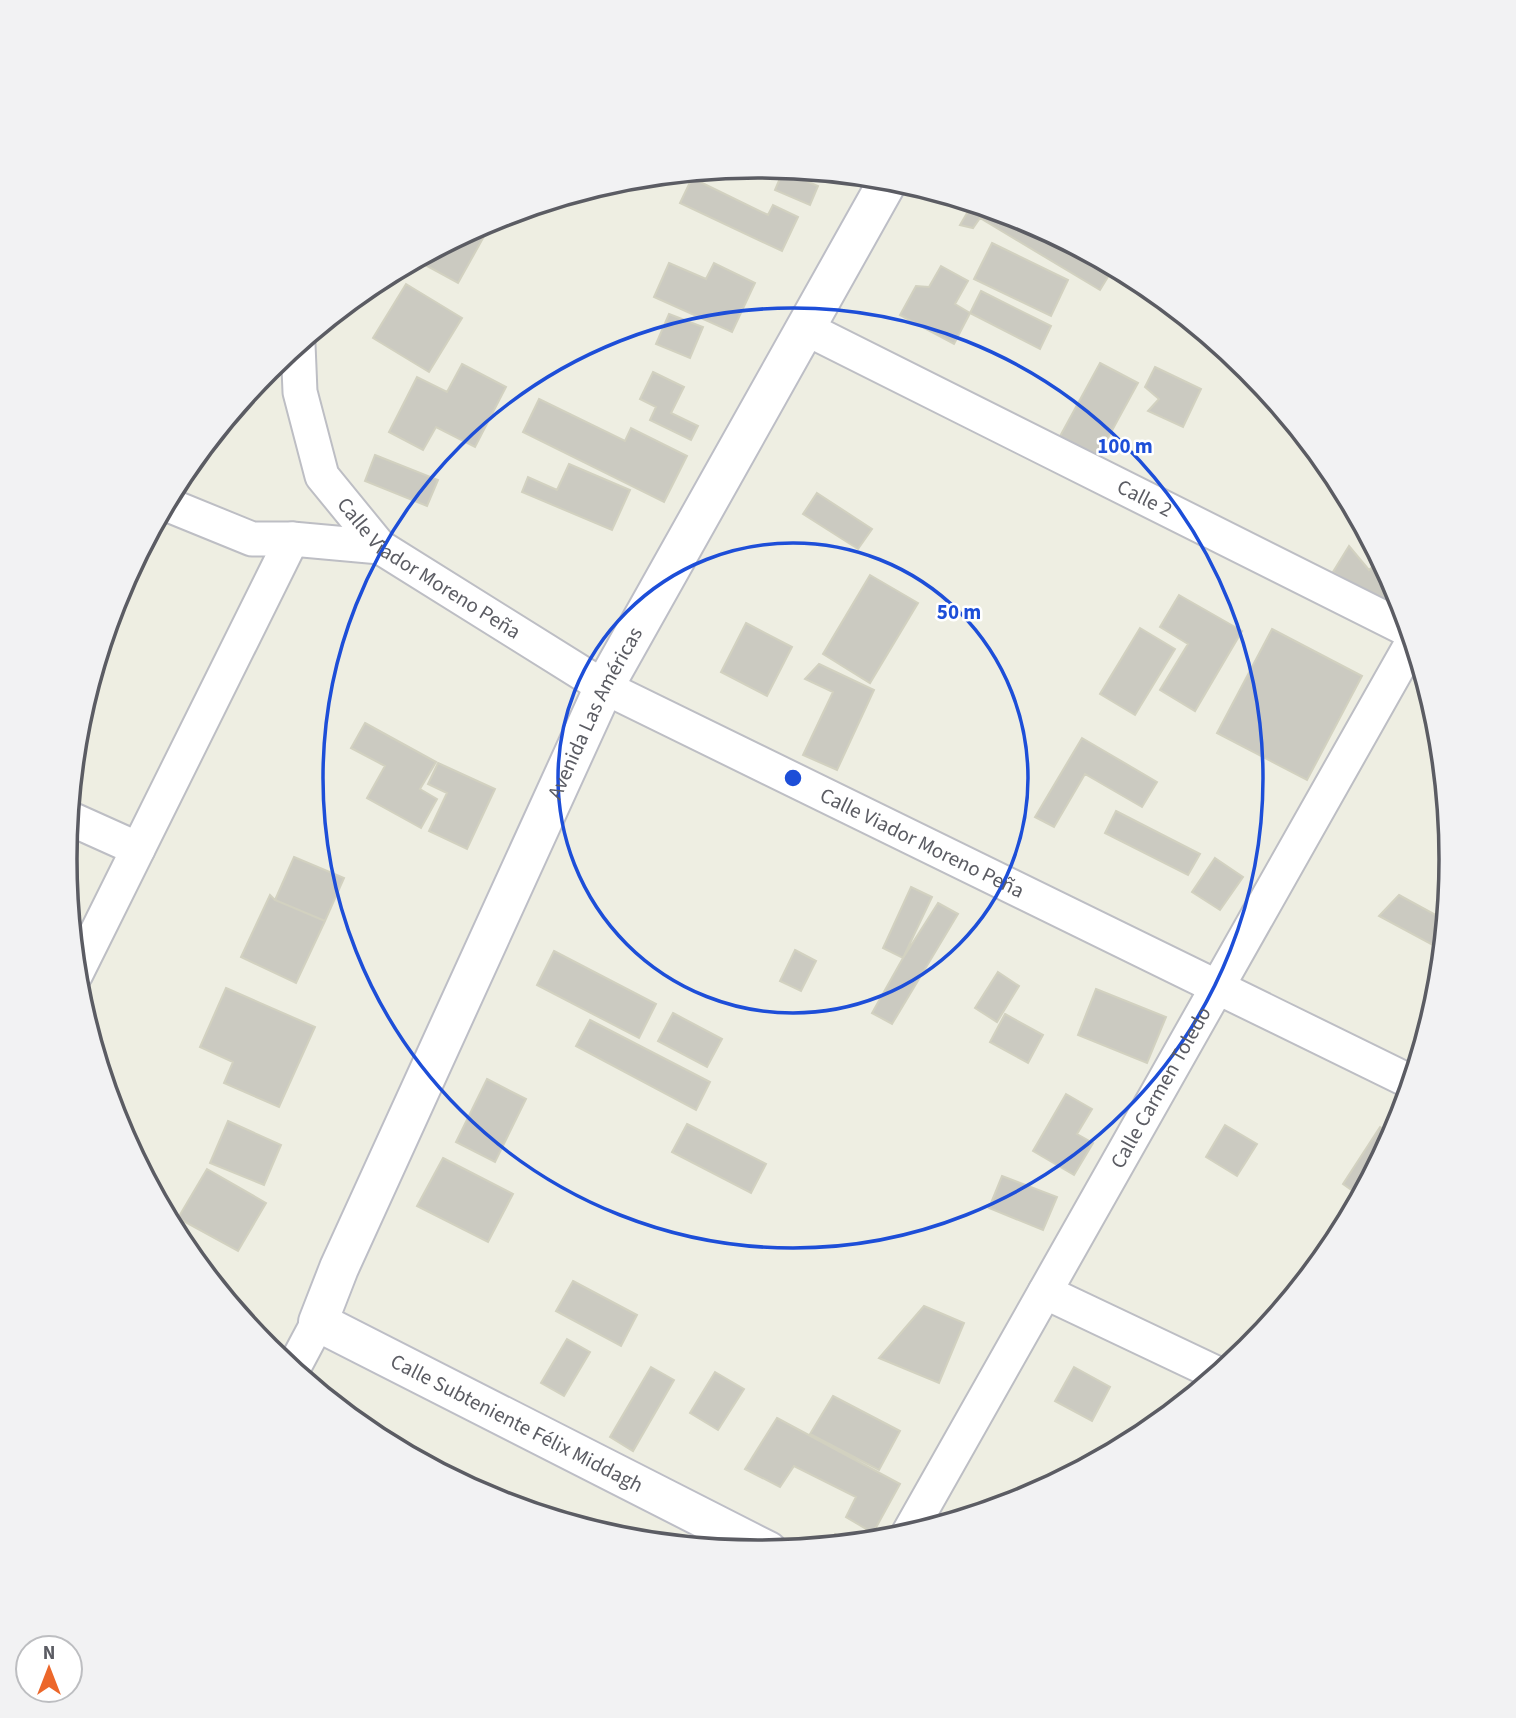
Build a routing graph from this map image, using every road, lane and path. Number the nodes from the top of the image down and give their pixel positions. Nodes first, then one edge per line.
1 (883, 190) edge
2 (805, 328) junction
3 (299, 357) edge
4 (175, 508) edge
5 (292, 539) junction
6 (380, 547) junction
7 (1397, 625) edge
8 (1407, 652) edge
9 (604, 687) junction
10 (78, 822) edge
11 (138, 849) junction
12 (84, 957) edge
13 (1217, 987) junction
14 (1403, 1078) edge
15 (1045, 1292) junction
16 (317, 1322) junction
17 (297, 1360) edge
18 (1209, 1370) edge
19 (915, 1521) edge
20 (746, 1540) edge

1 - 2 main road, Avenida Las Américas
2 - 7 street, Calle 2
2 - 9 main road, Avenida Las Américas
3 - 6 street, Calle Viador Moreno Peña
4 - 5 street
5 - 6 street
5 - 11 street
6 - 9 street, Calle Viador Moreno Peña
8 - 13 street, Calle Carmen Toledo
9 - 13 street, Calle Viador Moreno Peña
9 - 16 main road, Avenida Las Américas
10 - 11 street
11 - 12 street
13 - 14 street, Calle Viador Moreno Peña
13 - 15 street, Calle Carmen Toledo
15 - 18 street
15 - 19 street, Calle Carmen Toledo
16 - 17 street
16 - 20 main road, Calle Subteniente Félix Middagh

